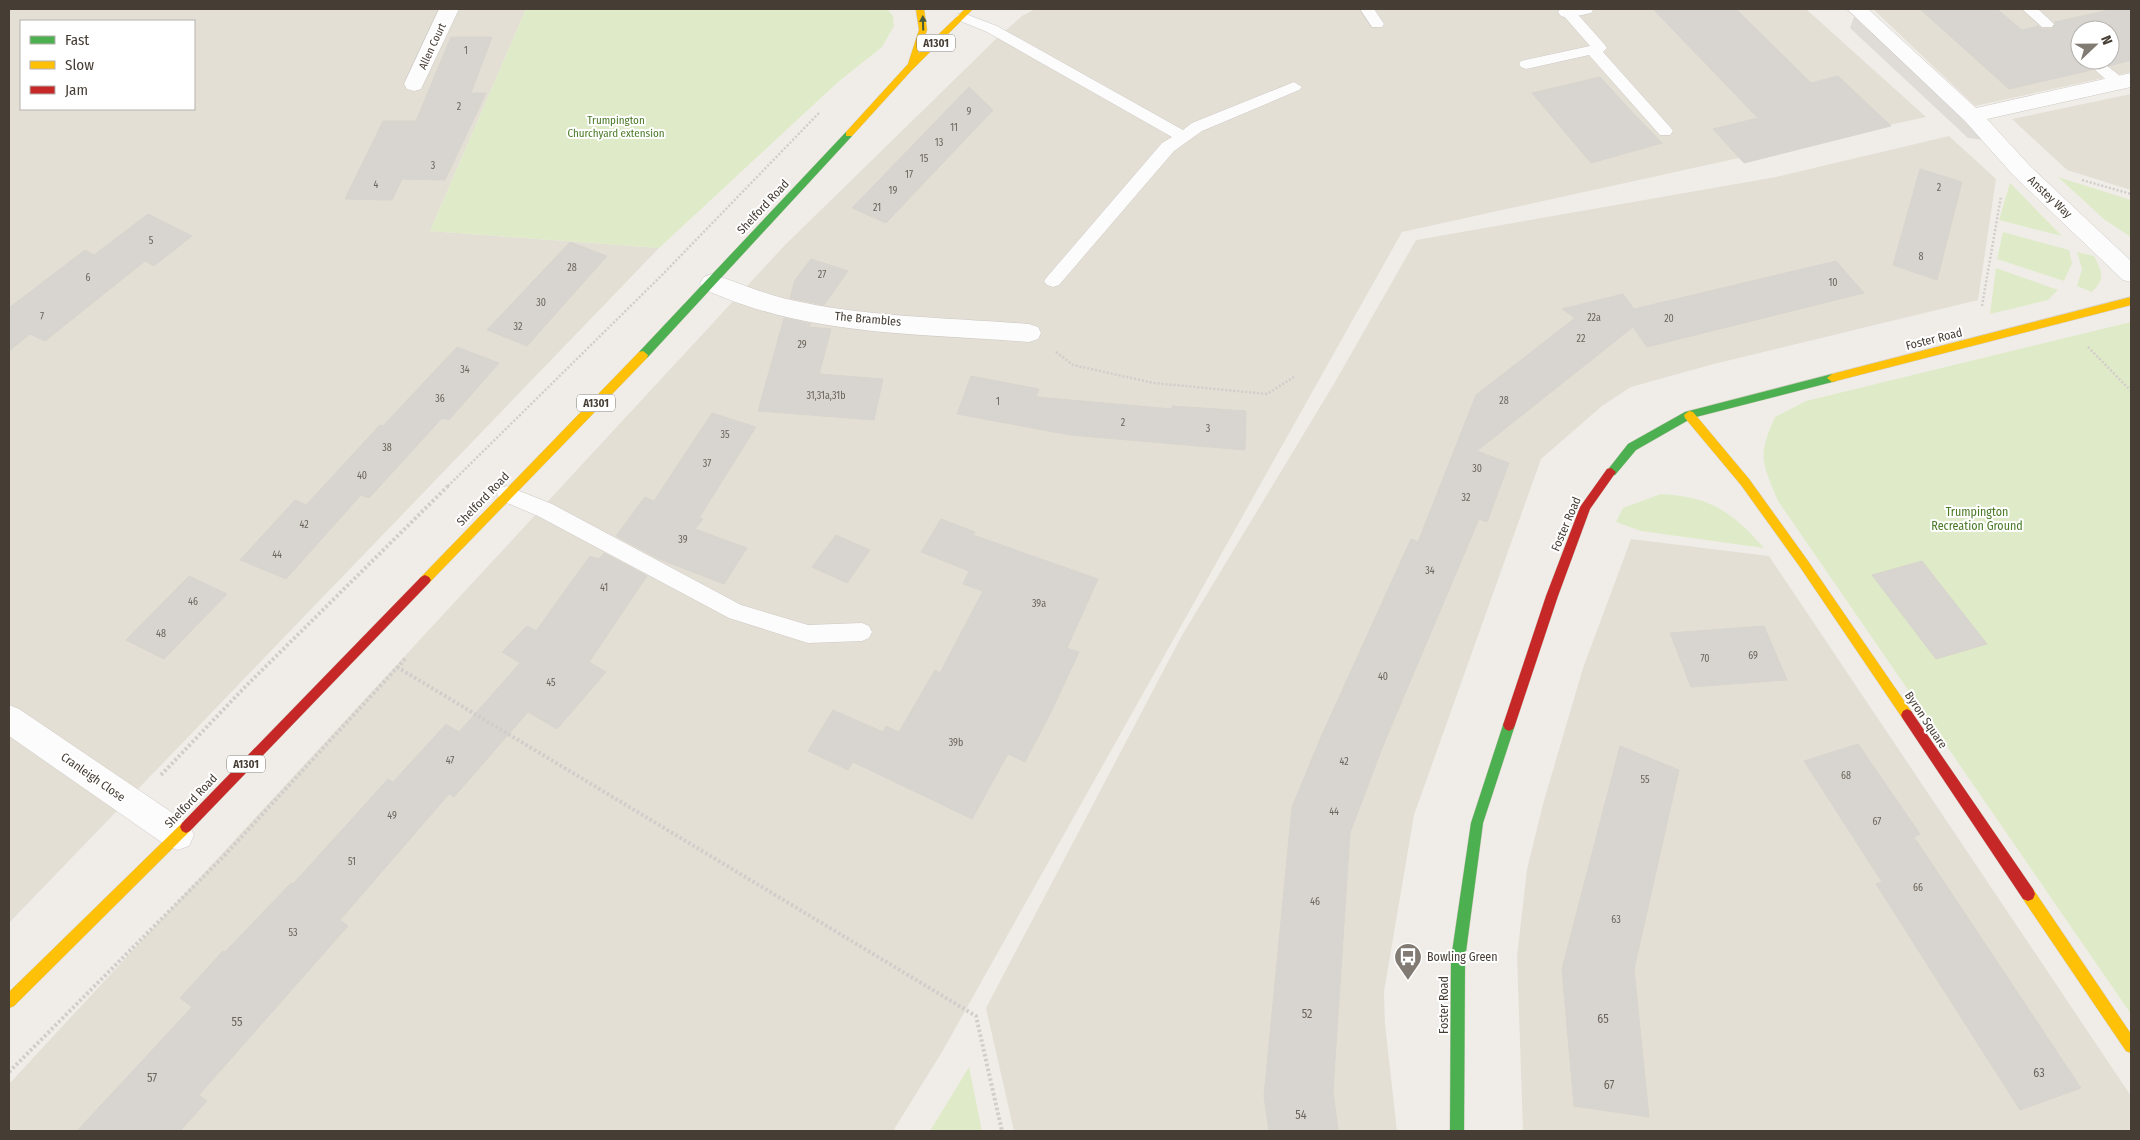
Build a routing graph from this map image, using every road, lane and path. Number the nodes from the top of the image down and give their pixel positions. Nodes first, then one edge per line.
1 (449, 9) edge
2 (920, 9) edge
3 (1367, 9) edge
4 (1857, 9) edge
5 (2029, 9) edge
6 (1576, 11) edge
7 (966, 13) edge
8 (1377, 24) dead end
9 (2047, 24) dead end
10 (1593, 50) junction
11 (1526, 64) dead end
12 (908, 69) junction
13 (2104, 70) edge
14 (2125, 82) edge
15 (414, 84) dead end
16 (1294, 87) dead end
17 (824, 108) dead end
18 (1972, 116) junction
19 (1665, 131) dead end
20 (1182, 136) junction
21 (2131, 274) edge
22 (1053, 281) dead end
23 (712, 283) junction
24 (2131, 301) edge
25 (2062, 320) junction
26 (1029, 332) joint
27 (1294, 377) dead end
28 (2131, 392) edge
29 (1689, 415) junction
30 (507, 494) junction
31 (862, 632) dead end
32 (9, 719) edge
33 (133, 804) junction
34 (178, 835) junction
35 (9, 1001) edge
36 (2131, 1046) edge
37 (9, 1072) edge
38 (1002, 1131) edge
39 (1457, 1131) edge

1 - 15 street, Allen Court
12 -> 2 street
3 - 8 lane
4 - 18 street, Anstey Way
5 - 9 lane
6 - 10 lane
7 - 12 street, Shelford Road / A1301
7 - 20 lane
10 - 11 lane
10 - 19 lane
12 - 23 street, Shelford Road / A1301
13 - 14 lane
14 - 18 street
16 - 20 lane
17 - 33 path
18 - 21 street, Anstey Way
20 - 22 lane
23 - 26 street, The Brambles
23 - 30 street, Shelford Road / A1301
24 - 25 street, Foster Road
25 - 28 path
25 - 29 street, Foster Road
26 - 27 path
29 - 36 street, Byron Square
29 - 39 street, Foster Road
30 - 31 lane
30 - 34 street, Shelford Road / A1301
32 - 33 street, Cranleigh Close
33 - 34 street, Cranleigh Close
34 - 35 street, Shelford Road / A1301
37 - 38 path

